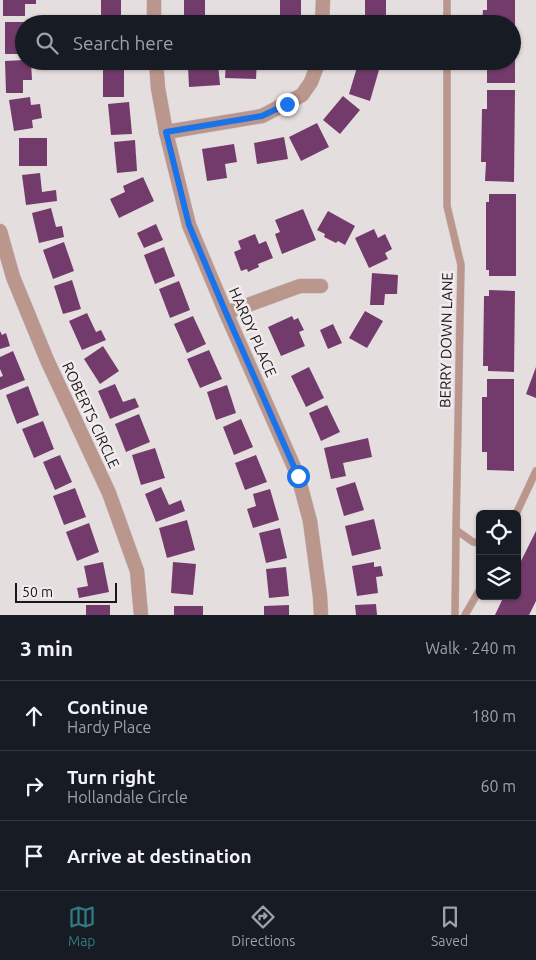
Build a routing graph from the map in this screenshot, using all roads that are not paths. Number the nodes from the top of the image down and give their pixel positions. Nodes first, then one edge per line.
1 (154, 0) edge
2 (323, 0) edge
3 (447, 0) edge
4 (154, 15) edge
5 (322, 15) edge
6 (447, 15) edge
7 (157, 70) edge
8 (316, 70) edge
9 (447, 70) edge
10 (166, 132) junction
11 (0, 231) edge
12 (322, 286) dead end
13 (226, 313) junction
14 (536, 471) edge
15 (518, 510) edge
16 (456, 530) junction
17 (476, 542) edge
18 (476, 596) edge
19 (141, 615) edge
20 (321, 615) edge
21 (455, 615) edge
22 (465, 615) edge

1 - 4 street
2 - 5 street
3 - 6 lane
7 - 10 street, HARDY PLACE
8 - 10 street
9 - 16 lane, BERRY DOWN LANE
10 - 13 street, HARDY PLACE
11 - 19 street, ROBERTS CIRCLE
12 - 13 street
13 - 20 street, HARDY PLACE
14 - 15 lane
16 - 17 lane
16 - 21 lane, BERRY DOWN LANE
18 - 22 lane

